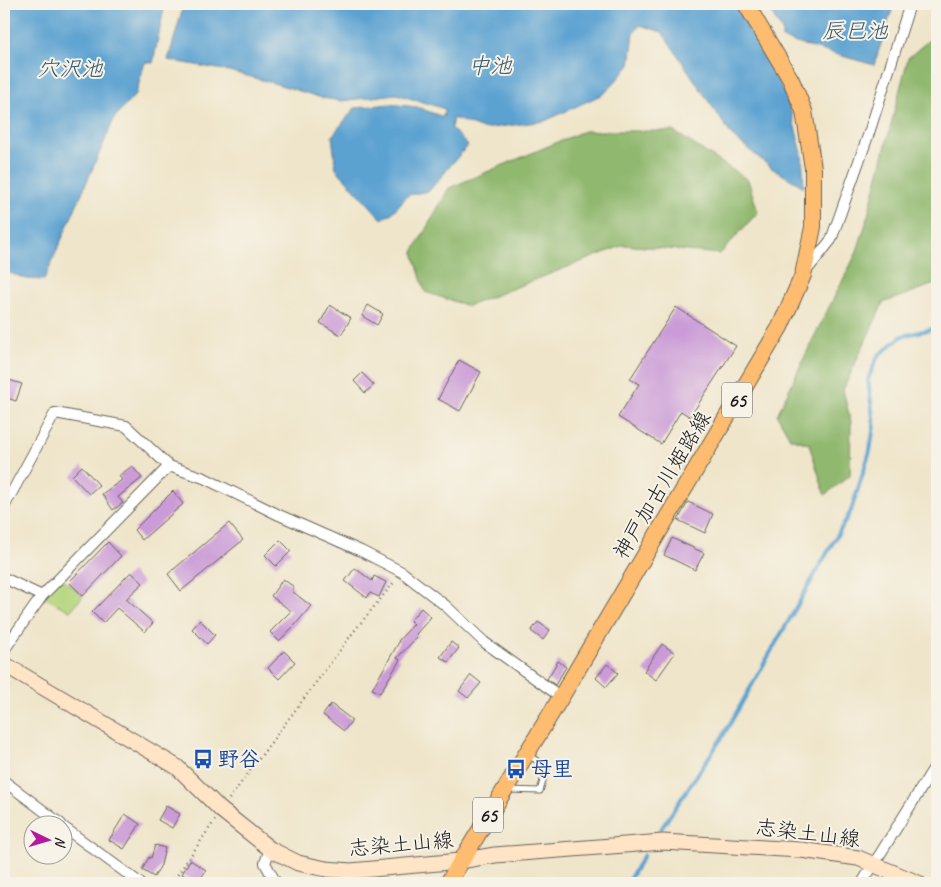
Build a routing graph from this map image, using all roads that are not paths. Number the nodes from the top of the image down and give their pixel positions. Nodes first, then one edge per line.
1 (746, 4) edge
2 (910, 4) edge
3 (803, 275) junction
4 (169, 466) junction
5 (4, 507) edge
6 (4, 578) edge
7 (42, 596) junction
8 (4, 650) edge
9 (4, 664) edge
10 (561, 696) junction
11 (526, 754) junction
12 (937, 764) edge
13 (4, 781) edge
14 (504, 790) junction
15 (48, 814) edge
16 (72, 832) edge
17 (270, 848) junction
18 (460, 861) junction
19 (874, 864) junction
20 (140, 883) edge
21 (276, 883) edge
22 (448, 883) edge
23 (862, 883) edge
24 (918, 883) edge

1 - 3 main road, 神戸加古川姫路線 / 65
2 - 3 street
3 - 10 main road, 神戸加古川姫路線 / 65
4 - 5 street
4 - 7 street
4 - 10 street
6 - 7 street
7 - 8 street
9 - 17 main road, 志染土山線
10 - 11 main road, 神戸加古川姫路線 / 65
11 - 14 main road, 神戸加古川姫路線 / 65
11 - 14 lane
12 - 19 street
13 - 15 street
14 - 18 main road, 神戸加古川姫路線 / 65
16 - 20 street
17 - 18 main road, 志染土山線
17 - 21 street
18 - 19 main road, 志染土山線
18 - 22 main road, 神戸加古川姫路線 / 65
19 - 23 street
19 - 24 main road, 志染土山線

